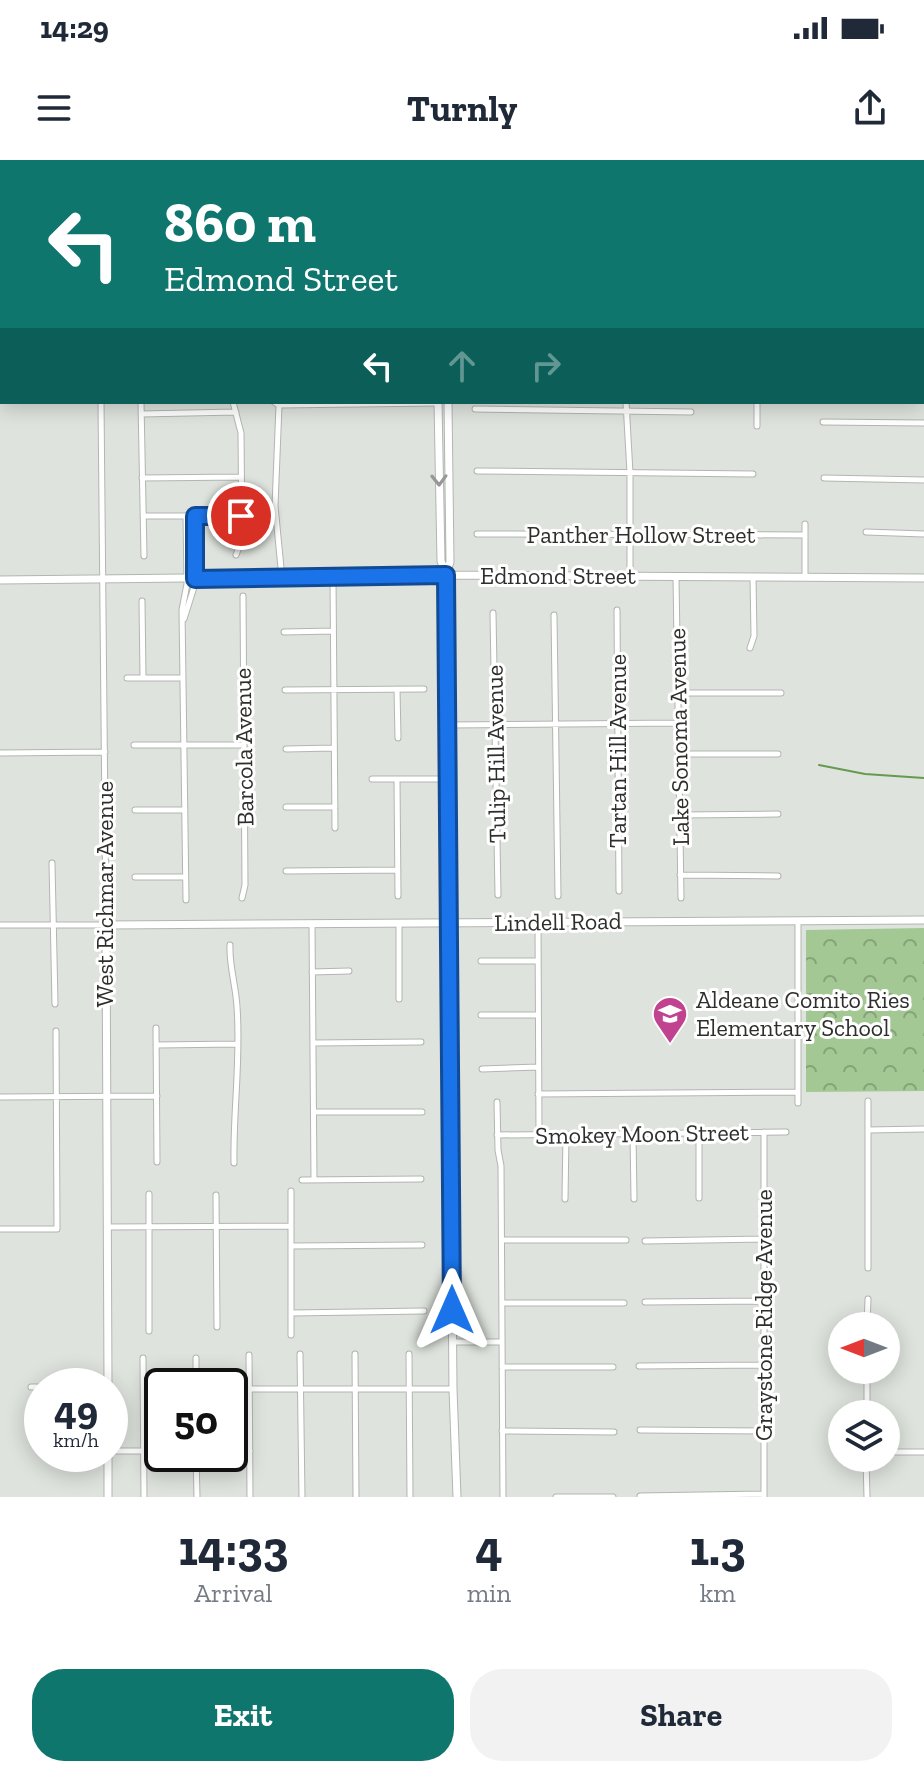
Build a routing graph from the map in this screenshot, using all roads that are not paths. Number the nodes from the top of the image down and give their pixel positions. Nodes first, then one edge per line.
1 (101, 404) edge
2 (141, 404) edge
3 (234, 404) edge
4 (276, 404) edge
5 (438, 404) edge
6 (448, 404) edge
7 (626, 404) edge
8 (757, 404) edge
9 (475, 409) dead end
10 (237, 412) junction
11 (691, 412) dead end
12 (627, 413) junction
13 (141, 414) junction
14 (823, 422) dead end
15 (924, 423) edge
16 (757, 426) dead end
17 (477, 471) dead end
18 (630, 473) junction
19 (753, 474) dead end
20 (241, 477) junction
21 (142, 478) junction
22 (824, 478) dead end
23 (924, 480) edge
24 (143, 516) junction
25 (186, 516) junction
26 (195, 516) junction
27 (241, 516) junction
28 (805, 524) dead end
29 (866, 532) dead end
30 (477, 534) dead end
31 (924, 534) edge
32 (805, 535) junction
33 (629, 536) junction
34 (236, 555) dead end
35 (144, 556) dead end
36 (446, 575) junction
37 (630, 575) junction
38 (676, 577) junction
39 (753, 577) junction
40 (805, 577) junction
41 (282, 578) junction
42 (333, 578) junction
43 (924, 578) edge
44 (191, 579) junction
45 (0, 580) edge
46 (102, 580) junction
47 (243, 596) dead end
48 (142, 601) dead end
49 (617, 610) dead end
50 (493, 613) dead end
51 (554, 615) dead end
52 (333, 631) junction
53 (284, 632) dead end
54 (750, 648) dead end
55 (127, 678) dead end
56 (143, 678) junction
57 (183, 678) junction
58 (397, 689) junction
59 (424, 689) dead end
60 (285, 690) dead end
61 (333, 690) junction
62 (678, 693) junction
63 (781, 693) dead end
64 (678, 723) junction
65 (497, 724) junction
66 (556, 724) junction
67 (619, 724) junction
68 (448, 725) junction
69 (398, 738) dead end
70 (134, 745) dead end
71 (184, 745) junction
72 (244, 745) junction
73 (334, 748) junction
74 (286, 749) dead end
75 (105, 752) junction
76 (0, 753) edge
77 (679, 754) junction
78 (778, 754) dead end
79 (372, 779) dead end
80 (397, 779) junction
81 (448, 779) junction
82 (286, 807) dead end
83 (335, 807) junction
84 (135, 810) dead end
85 (185, 810) junction
86 (778, 814) dead end
87 (680, 815) junction
88 (335, 828) dead end
89 (52, 863) dead end
90 (398, 870) junction
91 (286, 871) dead end
92 (680, 875) junction
93 (778, 876) dead end
94 (135, 877) dead end
95 (185, 877) junction
96 (619, 891) dead end
97 (498, 895) dead end
98 (398, 896) dead end
99 (558, 896) dead end
100 (242, 898) dead end
101 (681, 898) dead end
102 (186, 900) dead end
103 (798, 920) junction
104 (924, 920) edge
105 (538, 922) junction
106 (449, 923) junction
107 (312, 924) junction
108 (0, 925) edge
109 (53, 925) junction
110 (106, 925) junction
111 (399, 925) junction
112 (230, 945) dead end
113 (481, 961) dead end
114 (538, 961) junction
115 (349, 971) dead end
116 (312, 972) junction
117 (399, 999) dead end
118 (55, 1004) dead end
119 (481, 1015) dead end
120 (538, 1015) junction
121 (156, 1028) dead end
122 (56, 1031) dead end
123 (421, 1042) dead end
124 (314, 1043) junction
125 (238, 1044) junction
126 (156, 1045) junction
127 (538, 1067) junction
128 (482, 1069) dead end
129 (798, 1092) junction
130 (538, 1094) junction
131 (107, 1096) junction
132 (157, 1096) junction
133 (0, 1097) edge
134 (56, 1097) junction
135 (868, 1101) dead end
136 (497, 1102) dead end
137 (798, 1103) dead end
138 (314, 1112) junction
139 (422, 1112) dead end
140 (924, 1129) edge
141 (868, 1130) junction
142 (764, 1132) junction
143 (786, 1132) dead end
144 (699, 1133) junction
145 (633, 1134) junction
146 (497, 1135) junction
147 (539, 1135) junction
148 (566, 1135) junction
149 (157, 1162) dead end
150 (234, 1163) dead end
151 (421, 1179) dead end
152 (302, 1180) dead end
153 (314, 1180) junction
154 (291, 1191) dead end
155 (149, 1194) dead end
156 (216, 1195) dead end
157 (699, 1198) dead end
158 (565, 1199) dead end
159 (634, 1199) dead end
160 (217, 1225) junction
161 (149, 1226) junction
162 (291, 1226) junction
163 (107, 1227) junction
164 (0, 1229) edge
165 (765, 1239) junction
166 (502, 1240) junction
167 (626, 1240) dead end
168 (645, 1241) dead end
169 (422, 1245) dead end
170 (291, 1246) junction
171 (868, 1268) dead end
172 (868, 1299) dead end
173 (764, 1301) junction
174 (645, 1302) dead end
175 (502, 1303) junction
176 (624, 1303) dead end
177 (424, 1311) dead end
178 (868, 1312) edge
179 (291, 1313) junction
180 (217, 1327) dead end
181 (149, 1331) dead end
182 (291, 1335) dead end
183 (453, 1342) junction
184 (502, 1342) junction
185 (300, 1354) dead end
186 (355, 1354) dead end
187 (409, 1354) dead end
188 (249, 1355) dead end
189 (143, 1358) dead end
190 (196, 1358) dead end
191 (763, 1365) junction
192 (639, 1366) dead end
193 (502, 1367) junction
194 (613, 1367) dead end
195 (108, 1368) edge
196 (196, 1368) edge
197 (356, 1388) junction
198 (249, 1389) junction
199 (301, 1389) junction
200 (409, 1389) junction
201 (453, 1389) junction
202 (640, 1430) dead end
203 (502, 1431) junction
204 (763, 1431) junction
205 (614, 1432) dead end
206 (128, 1451) edge
207 (144, 1451) joint
208 (250, 1451) joint
209 (900, 1452) edge
210 (924, 1452) edge
211 (109, 1472) edge
212 (144, 1472) edge
213 (196, 1472) edge
214 (866, 1472) edge
215 (640, 1496) edge
216 (764, 1496) edge
217 (108, 1497) edge
218 (144, 1497) edge
219 (197, 1497) edge
220 (250, 1497) edge
221 (302, 1497) edge
222 (356, 1497) edge
223 (410, 1497) edge
224 (454, 1497) edge
225 (503, 1497) edge
226 (556, 1497) edge
227 (613, 1497) edge
228 (867, 1497) edge

1 - 46 street, West Richmar Avenue
2 - 13 street
3 - 10 street
4 - 41 street
5 -> 36 street
6 - 36 street
7 - 12 street
8 - 16 street
9 - 12 street
10 - 13 street
10 - 20 street
11 - 12 street
12 - 18 street
13 - 21 street
14 - 15 street
17 - 18 street
18 - 19 street
18 - 33 street
20 - 21 street
20 - 27 street
21 - 24 street
22 - 23 street
24 - 25 street
24 - 35 street
25 - 26 street
25 - 44 street
26 - 27 street
26 - 44 street
27 - 34 street
28 - 32 street
29 - 31 street
30 - 33 street, Panther Hollow Street
32 - 33 street, Panther Hollow Street
32 - 40 street
33 - 37 street
36 - 37 street, Edmond Street
36 - 42 street, Edmond Street
36 - 68 street
37 - 38 street, Edmond Street
38 - 39 street, Edmond Street
38 - 62 street, Lake Sonoma Avenue
39 - 40 street, Edmond Street
39 - 54 street
40 - 43 street, Edmond Street
41 - 42 street, Edmond Street
41 - 44 street, Edmond Street
42 - 52 street
44 - 46 street, Edmond Street
44 - 57 street
45 - 46 street, Edmond Street
46 - 75 street, West Richmar Avenue
47 - 72 street, Barcola Avenue
48 - 56 street
49 - 67 street, Tartan Hill Avenue
50 - 65 street, Tulip Hill Avenue
51 - 66 street
52 - 53 street
52 - 61 street
55 - 56 street
56 - 57 street
57 - 71 street
58 - 59 street
58 - 61 street
58 - 69 street
60 - 61 street
61 - 73 street
62 - 63 street
62 - 64 street, Lake Sonoma Avenue
64 - 67 street
64 - 77 street, Lake Sonoma Avenue
65 - 66 street
65 - 68 street
65 - 97 street, Tulip Hill Avenue
66 - 67 street
66 - 99 street
67 - 96 street, Tartan Hill Avenue
68 - 81 street
70 - 71 street
71 - 72 street
71 - 85 street
72 - 100 street, Barcola Avenue
73 - 74 street
73 - 83 street
75 - 76 street
75 - 110 street, West Richmar Avenue
77 - 78 street
77 - 87 street, Lake Sonoma Avenue
79 - 80 street
80 - 81 street
80 - 90 street
81 - 106 street
82 - 83 street
83 - 88 street
84 - 85 street
85 - 95 street
86 - 87 street
87 - 92 street, Lake Sonoma Avenue
89 - 109 street
90 - 91 street
90 - 98 street
92 - 93 street
92 - 101 street, Lake Sonoma Avenue
94 - 95 street
95 - 102 street
103 - 104 street, Lindell Road
103 - 105 street, Lindell Road
103 - 129 street
105 - 106 street, Lindell Road
105 - 114 street
106 - 111 street, Lindell Road
106 - 183 street
107 - 110 street, Lindell Road
107 - 111 street, Lindell Road
107 - 116 street
108 - 109 street, Lindell Road
109 - 110 street, Lindell Road
109 - 118 street
110 - 131 street, West Richmar Avenue
111 - 117 street
112 - 125 street
113 - 114 street
114 - 120 street
115 - 116 street
116 - 124 street
119 - 120 street
120 - 127 street
121 - 126 street
122 - 134 street
123 - 124 street
124 - 138 street
125 - 126 street
125 - 150 street
126 - 132 street
127 - 128 street
127 - 130 street
129 - 130 street
129 - 137 street
130 - 147 street
131 - 132 street
131 - 134 street
131 - 163 street, West Richmar Avenue
132 - 149 street
133 - 134 street
134 - 164 street
135 - 141 street
136 - 146 street
138 - 139 street
138 - 153 street
140 - 141 street
141 - 171 street
142 - 143 street, Smokey Moon Street
142 - 144 street, Smokey Moon Street
142 - 165 street, Graystone Ridge Avenue
144 - 145 street, Smokey Moon Street
144 - 157 street
145 - 148 street, Smokey Moon Street
145 - 159 street
146 - 147 street, Smokey Moon Street
146 - 166 street
147 - 148 street, Smokey Moon Street
148 - 158 street
151 - 153 street
152 - 153 street
154 - 162 street
155 - 161 street
156 - 160 street
160 - 161 street
160 - 162 street
160 - 180 street
161 - 163 street
161 - 181 street
162 - 170 street
163 - 195 street, West Richmar Avenue
165 - 168 street
165 - 173 street, Graystone Ridge Avenue
166 - 167 street
166 - 175 street
169 - 170 street
170 - 179 street
172 - 178 street
173 - 174 street
173 - 191 street, Graystone Ridge Avenue
175 - 176 street
175 - 184 street
177 - 179 street
179 - 182 street
183 - 184 street
183 - 201 street
184 - 193 street
185 - 199 street
186 - 197 street
187 - 200 street
188 - 198 street
189 - 207 street
190 - 196 street
191 - 192 street
191 - 204 street, Graystone Ridge Avenue
193 - 194 street
193 - 203 street
197 - 199 street
197 - 200 street
197 - 222 street
198 - 199 street
198 - 208 street
199 - 221 street
200 - 201 street
200 - 223 street
201 - 224 street
202 - 204 street
203 - 205 street
203 - 225 street
204 - 216 street, Graystone Ridge Avenue
206 - 207 street
208 - 220 street
209 - 210 street
211 - 217 street
212 - 218 street
213 - 219 street
214 - 228 street
215 - 216 street
226 - 227 street

